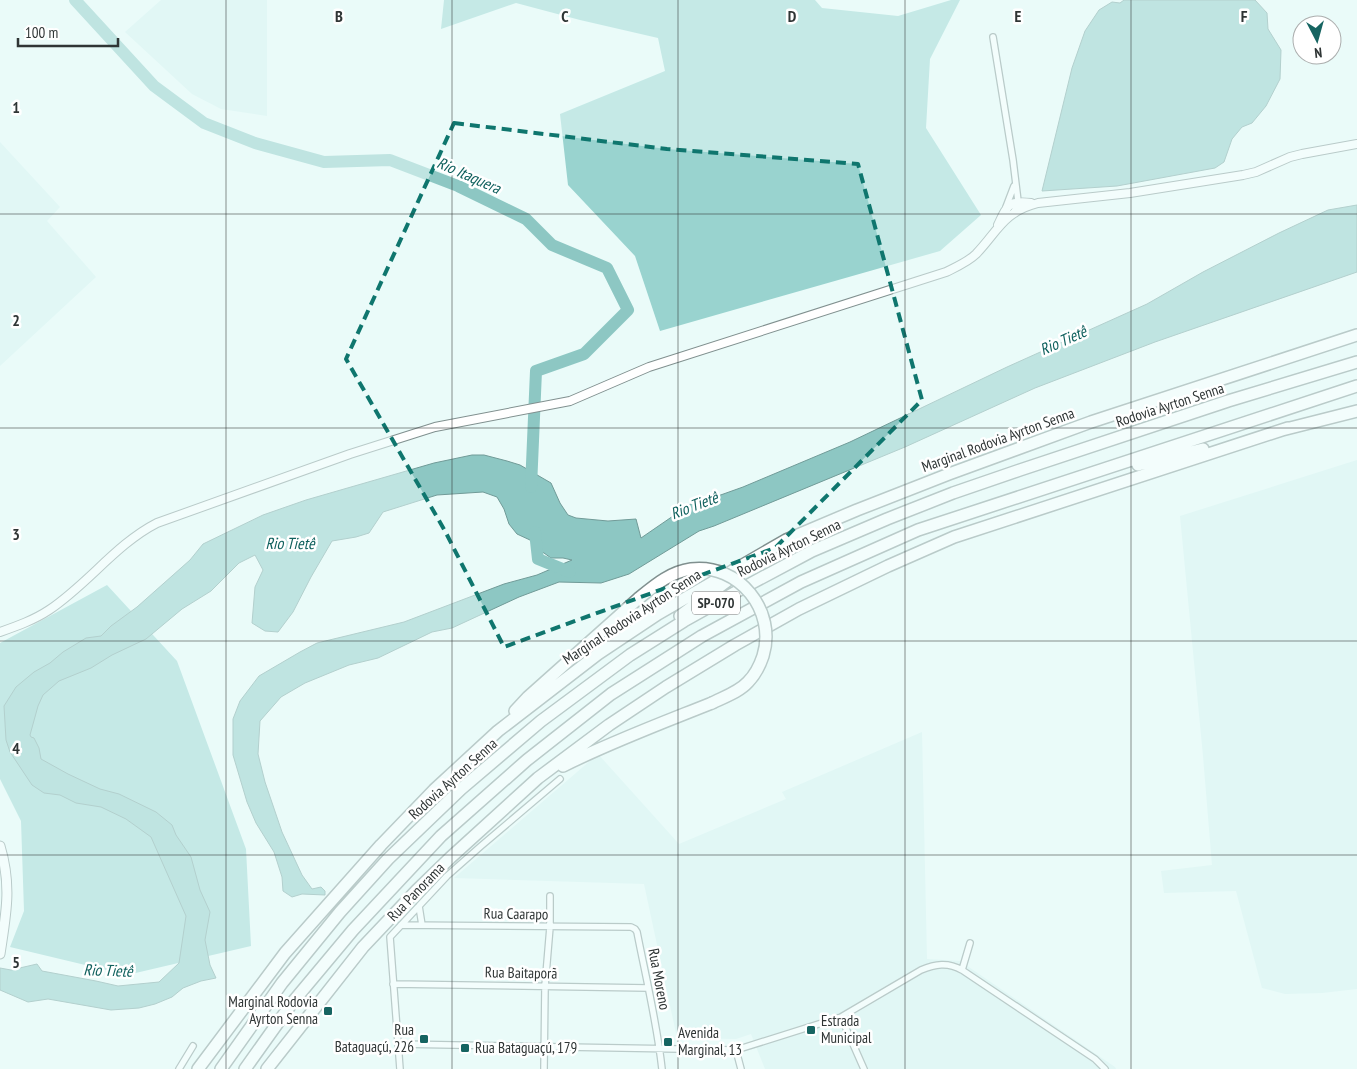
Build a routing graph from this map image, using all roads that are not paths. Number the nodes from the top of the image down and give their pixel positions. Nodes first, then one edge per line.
1 (993, 37) dead end
2 (1357, 144) edge
3 (1015, 184) junction
4 (1018, 201) junction
5 (1038, 203) junction
6 (1006, 209) junction
7 (1014, 212) junction
8 (994, 231) junction
9 (1357, 335) edge
10 (1357, 362) edge
11 (1357, 386) edge
12 (1357, 411) edge
13 (1288, 428) junction
14 (1052, 486) junction
15 (786, 540) junction
16 (0, 632) edge
17 (630, 654) junction
18 (498, 731) junction
19 (538, 778) junction
20 (560, 779) dead end
21 (0, 846) edge
22 (550, 896) dead end
23 (419, 906) junction
24 (401, 925) junction
25 (422, 926) junction
26 (550, 927) junction
27 (630, 927) joint
28 (970, 943) dead end
29 (0, 954) edge
30 (962, 970) junction
31 (393, 984) junction
32 (545, 986) junction
33 (648, 988) junction
34 (841, 1016) junction
35 (398, 1044) junction
36 (193, 1046) dead end
37 (543, 1046) junction
38 (660, 1049) junction
39 (736, 1050) junction
40 (179, 1069) edge
41 (198, 1069) edge
42 (221, 1069) edge
43 (245, 1069) edge
44 (268, 1069) edge
45 (400, 1069) edge
46 (544, 1069) edge
47 (662, 1069) edge
48 (741, 1069) edge
49 (864, 1069) edge
50 (1106, 1069) edge

1 - 3 street
2 - 5 street
3 - 4 street
3 - 6 street
4 - 5 street
4 - 6 street
4 - 7 street
5 - 7 street
6 - 8 street
7 - 8 street
8 - 16 street
9 - 15 highway, Marginal Rodovia Ayrton Senna
10 - 17 highway, Rodovia Ayrton Senna / SP-070
11 - 14 highway, SP-070
12 - 13 highway
13 - 14 highway
13 - 19 highway
14 - 43 highway, SP-070
15 - 17 highway
15 - 18 highway, Marginal Rodovia Ayrton Senna
17 - 42 highway, Rodovia Ayrton Senna / SP-070
18 - 19 highway, bridge
18 - 41 highway, Marginal Rodovia Ayrton Senna
19 - 44 highway
20 - 23 street, Rua Panorama
21 - 29 main road
22 - 26 street
23 - 24 street, Rua Panorama
23 - 25 street
24 - 25 street, Rua Caarapo
24 - 31 street, Rua Panorama
25 - 26 street, Rua Caarapo
26 - 27 street, Rua Caarapo
26 - 32 street
27 - 33 street, Rua Moreno
28 - 30 street
30 - 34 street
30 - 50 street
31 - 32 street, Rua Baitaporã
31 - 35 street, Rua Panorama
32 - 33 street, Rua Baitaporã
32 - 37 street
33 - 38 street, Rua Moreno
34 - 39 street
34 - 49 street
35 - 37 street
35 - 45 street, Rua Panorama
36 - 40 street
37 - 38 street
37 - 46 street
38 - 39 street
38 - 47 street, Rua Moreno
39 - 48 street

